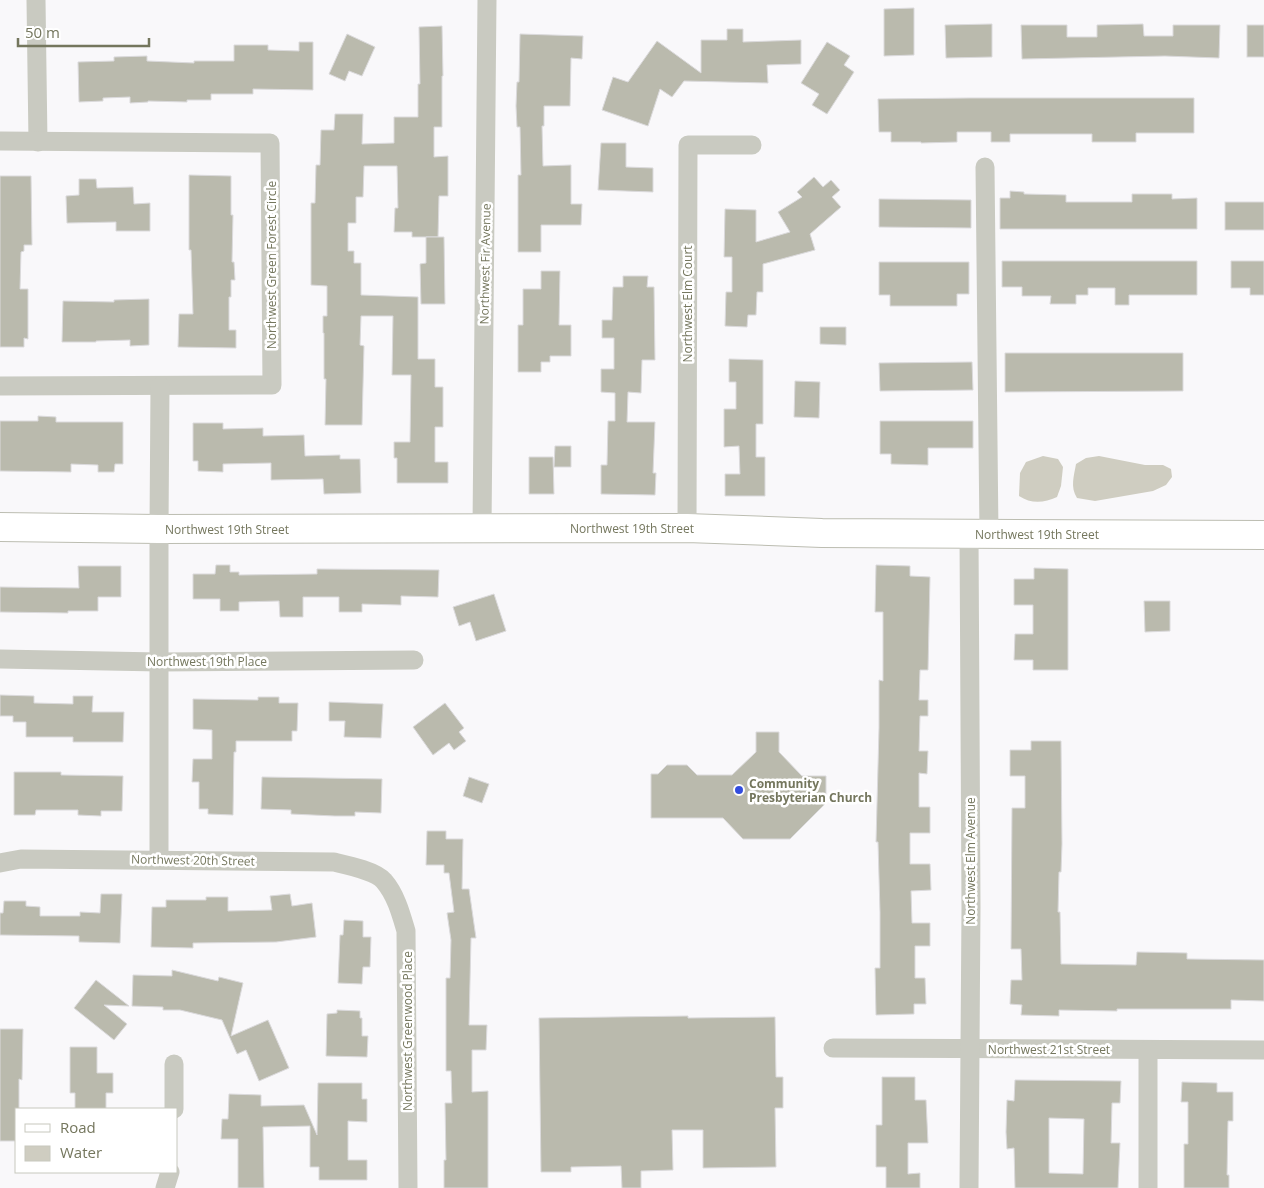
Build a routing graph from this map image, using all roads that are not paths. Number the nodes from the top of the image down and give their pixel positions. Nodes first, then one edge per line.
1 (36, 0) edge
2 (487, 0) edge
3 (0, 142) edge
4 (38, 142) junction
5 (752, 145) dead end
6 (985, 167) dead end
7 (0, 386) edge
8 (160, 386) junction
9 (0, 527) edge
10 (482, 528) junction
11 (687, 528) junction
12 (159, 529) junction
13 (979, 534) junction
14 (1264, 535) edge
15 (0, 659) edge
16 (414, 660) dead end
17 (160, 662) junction
18 (160, 859) junction
19 (0, 863) edge
20 (384, 880) joint
21 (833, 1048) dead end
22 (969, 1049) junction
23 (1148, 1050) junction
24 (1264, 1050) edge
25 (174, 1064) dead end
26 (174, 1108) edge
27 (170, 1173) edge
28 (165, 1188) edge
29 (408, 1188) edge
30 (968, 1188) edge
31 (1148, 1188) edge

1 - 4 street
2 - 10 street, Northwest Fir Avenue
3 - 4 street, Northwest Green Forest Circle
4 - 8 street, Northwest Green Forest Circle
5 - 11 street, Northwest Elm Court
6 - 13 street, Northwest Elm Avenue
7 - 8 street, Northwest Green Forest Circle
8 - 12 street
9 - 12 main road, Northwest 19th Street
10 - 11 main road, Northwest 19th Street
10 - 12 main road, Northwest 19th Street
11 - 13 main road, Northwest 19th Street
12 - 17 street
13 - 14 main road, Northwest 19th Street
13 - 22 street, Northwest Elm Avenue
15 - 17 street, Northwest 19th Place
16 - 17 street, Northwest 19th Place
17 - 18 street
18 - 19 street, Northwest 20th Street
18 - 20 street, Northwest 20th Street
20 - 29 street, Northwest Greenwood Place
21 - 22 street, Northwest 21st Street
22 - 23 street, Northwest 21st Street
22 - 30 street, Northwest Elm Avenue
23 - 24 street, Northwest 21st Street
23 - 31 street
25 - 26 street
27 - 28 street

